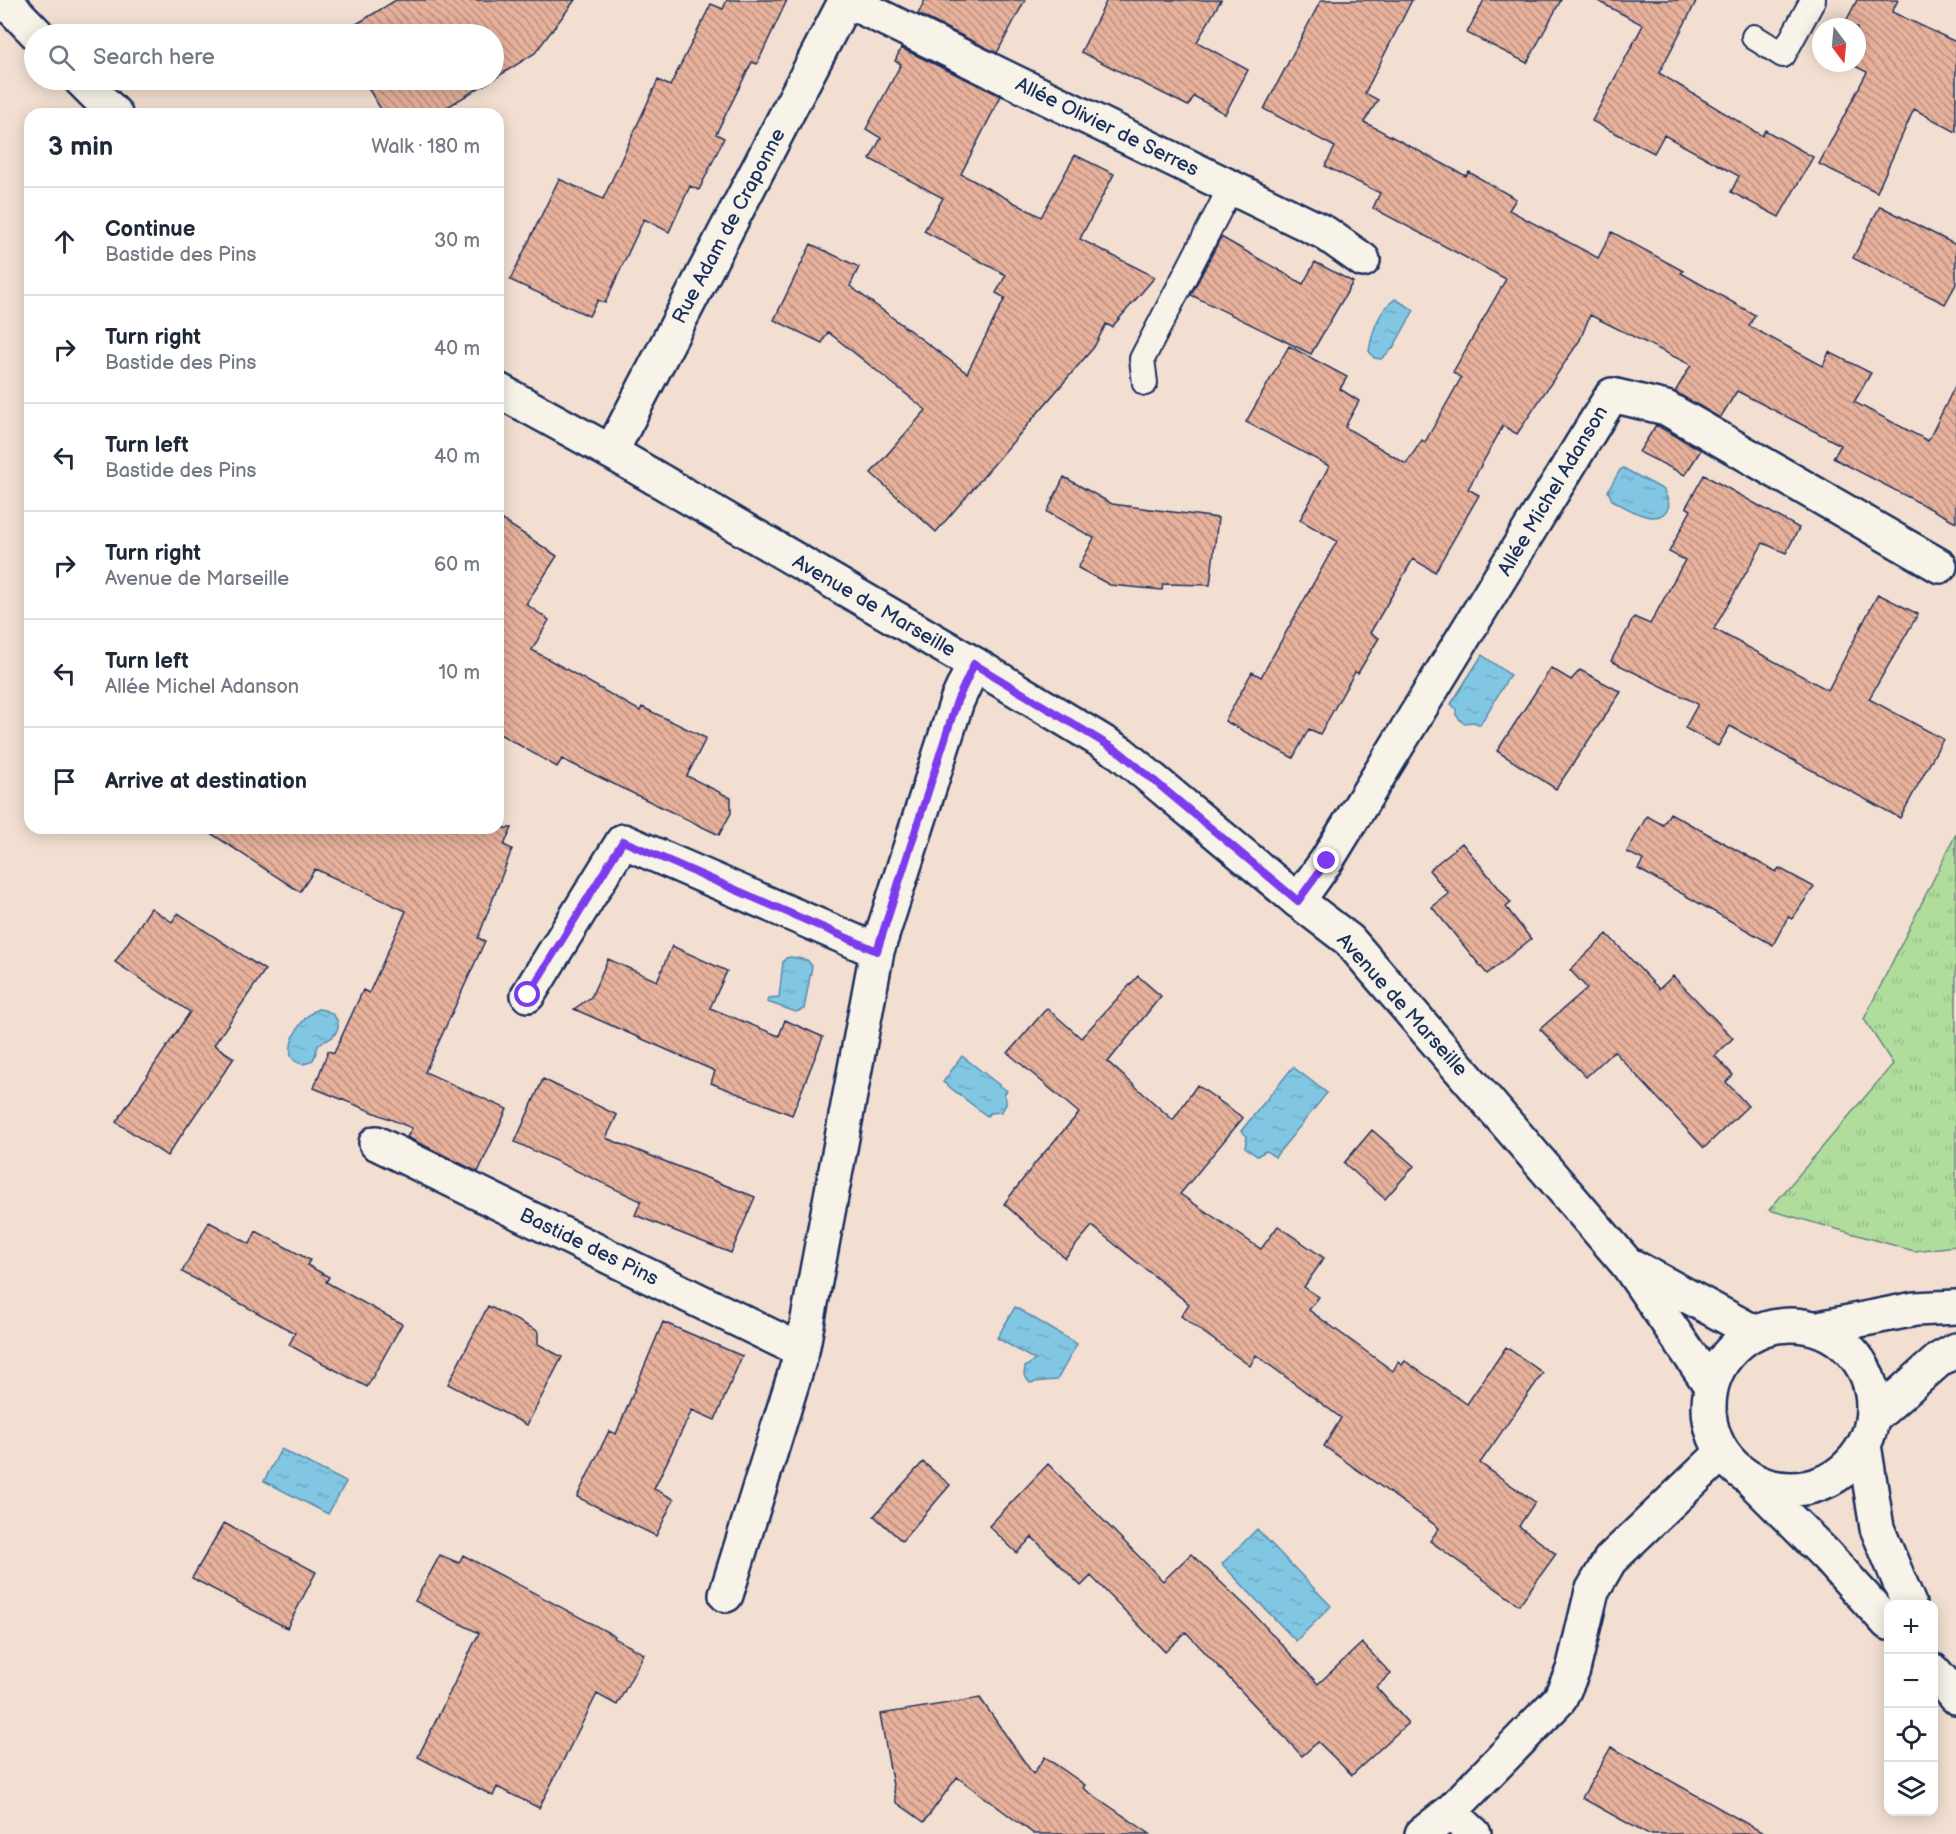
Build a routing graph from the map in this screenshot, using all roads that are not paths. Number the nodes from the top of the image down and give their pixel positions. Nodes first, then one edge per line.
1 (4, 0) edge
2 (846, 0) edge
3 (1813, 0) edge
4 (27, 24) edge
5 (1754, 37) dead end
6 (91, 90) edge
7 (109, 108) edge
8 (1231, 187) junction
9 (1363, 260) dead end
10 (1145, 383) dead end
11 (504, 393) edge
12 (611, 452) junction
13 (1940, 566) dead end
14 (974, 664) junction
15 (1298, 901) junction
16 (877, 951) junction
17 (528, 995) dead end
18 (376, 1143) dead end
19 (1628, 1264) junction
20 (1956, 1306) edge
21 (1818, 1328) junction
22 (1754, 1332) junction
23 (1956, 1350) edge
24 (802, 1351) junction
25 (1711, 1386) junction
26 (1869, 1432) junction
27 (1722, 1453) junction
28 (1750, 1479) junction
29 (726, 1594) dead end
30 (1907, 1600) edge
31 (1884, 1619) edge
32 (1450, 1812) junction
33 (1422, 1834) edge
34 (1474, 1834) edge

1 - 4 street
2 - 8 street, Allée Olivier de Serres
2 - 12 street, Rue Adam de Craponne
3 - 5 lane
6 - 7 street
8 - 9 street, Allée Olivier de Serres
8 - 10 lane
11 - 12 street, Avenue de Marseille
12 - 14 street, Avenue de Marseille
13 - 15 street, Allée Michel Adanson
14 - 15 street, Avenue de Marseille
14 - 16 street
15 - 19 street, Avenue de Marseille
16 - 17 street
16 - 24 street
18 - 24 street, Bastide des Pins
19 - 22 street, Avenue de Marseille
19 - 25 street, Avenue de Marseille
20 - 21 street
21 - 22 street
21 - 26 street
22 - 25 street
23 - 26 street
24 - 29 street
25 - 27 street
26 - 28 street
26 - 30 street
27 - 28 street
27 - 32 street
28 - 31 street
32 - 33 street
32 - 34 street

